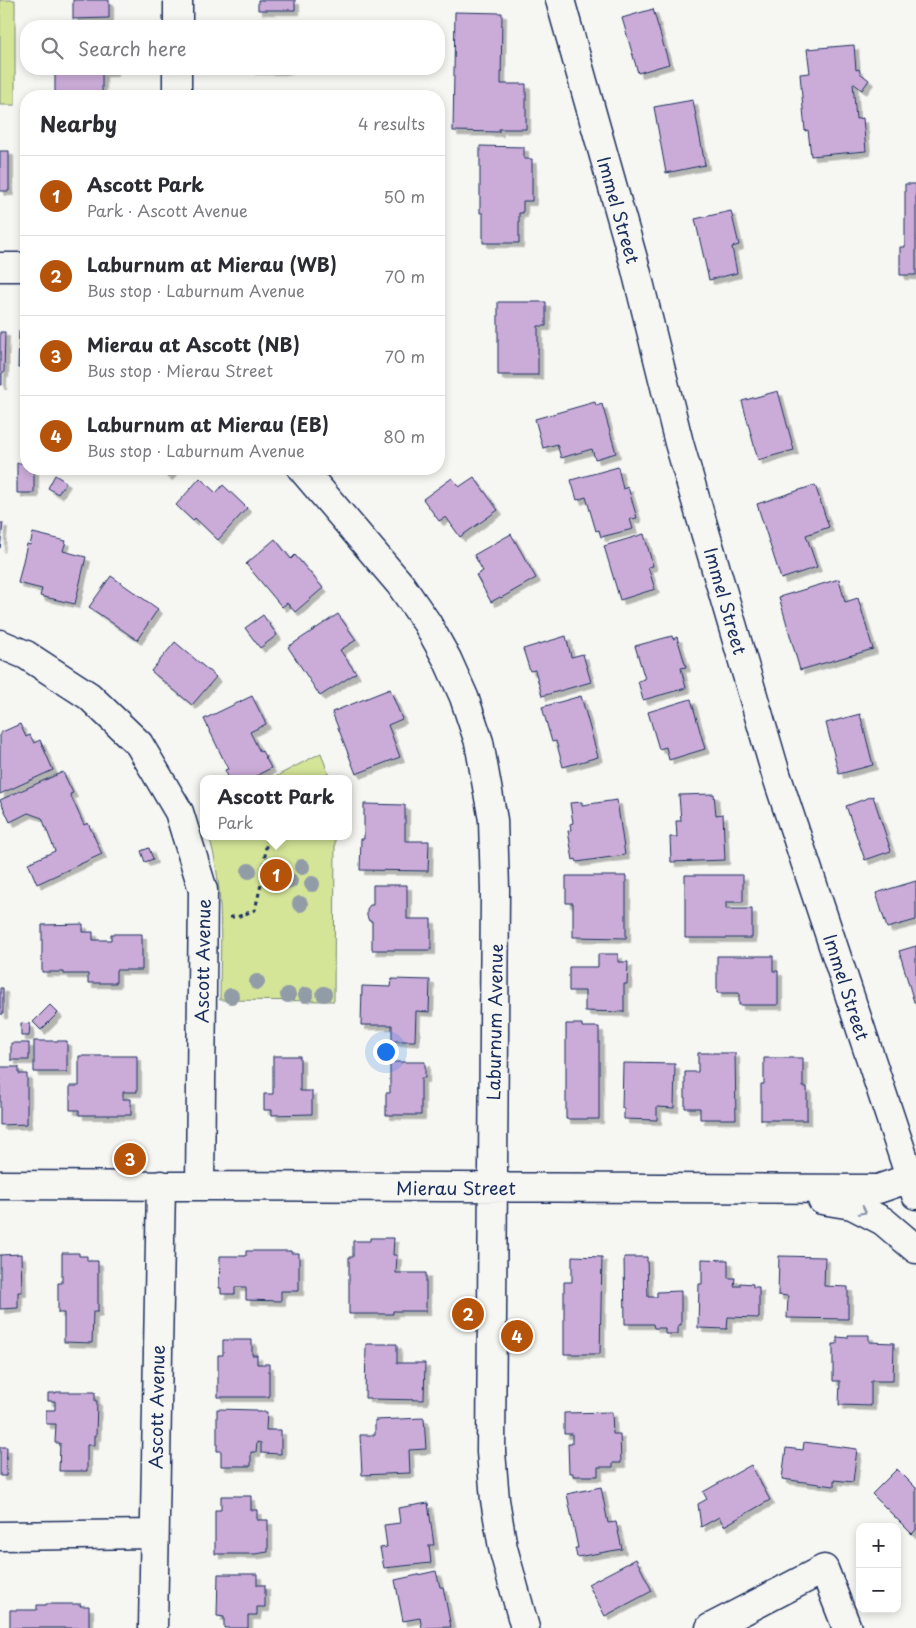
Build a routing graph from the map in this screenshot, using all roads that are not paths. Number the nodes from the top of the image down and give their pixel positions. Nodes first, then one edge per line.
1 (178, 0) edge
2 (560, 0) edge
3 (178, 20) edge
4 (177, 75) edge
5 (177, 90) edge
6 (0, 267) edge
7 (20, 267) edge
8 (307, 475) edge
9 (0, 644) edge
10 (0, 1185) edge
11 (161, 1185) junction
12 (200, 1185) junction
13 (913, 1186) edge
14 (493, 1187) junction
15 (764, 1189) junction
16 (916, 1249) edge
17 (154, 1534) junction
18 (0, 1536) edge
19 (153, 1628) edge
20 (525, 1628) edge
21 (710, 1628) edge
22 (847, 1628) edge

1 - 3 street
2 - 13 street, Immel Street
4 - 5 street
6 - 7 street
8 - 14 street, Laburnum Avenue
9 - 12 street, Ascott Avenue
10 - 11 street, Mierau Street
11 - 12 street, Mierau Street
11 - 17 street, Ascott Avenue
12 - 14 street, Mierau Street
13 - 15 street, Mierau Street
14 - 15 street, Mierau Street
14 - 20 street, Laburnum Avenue
15 -> 16 street
17 - 18 street
17 - 19 street, Ascott Avenue
21 - 22 street

